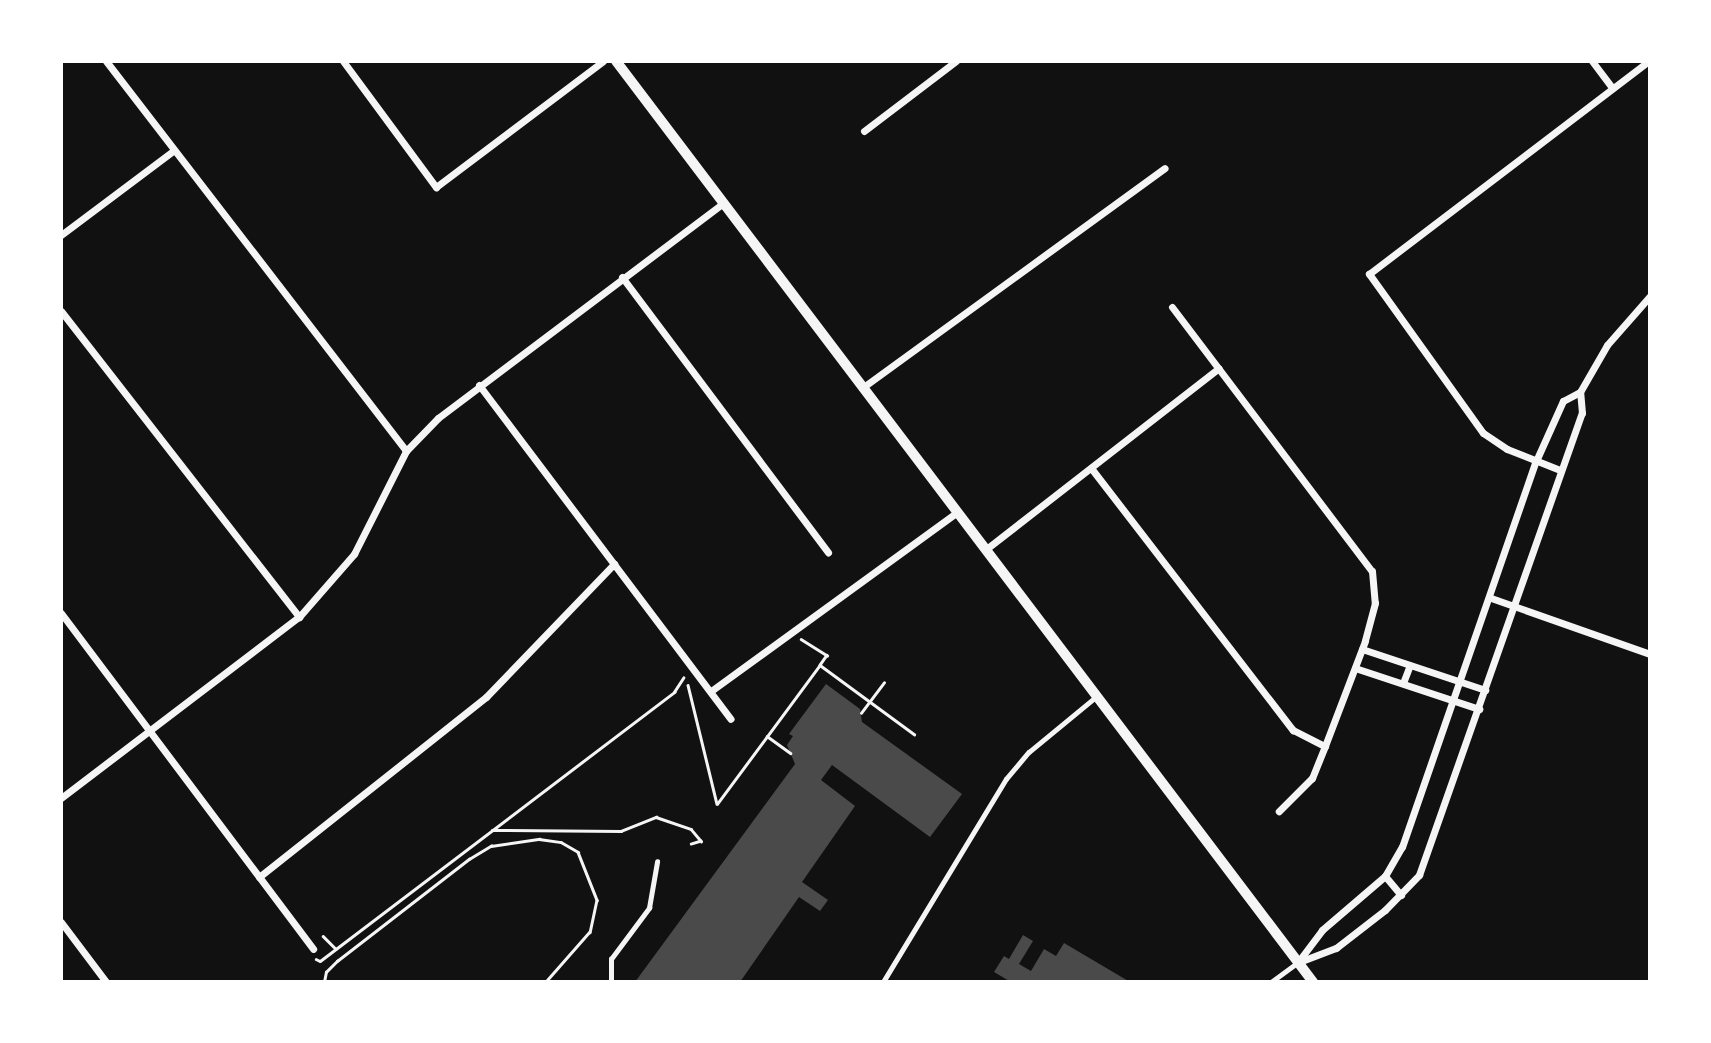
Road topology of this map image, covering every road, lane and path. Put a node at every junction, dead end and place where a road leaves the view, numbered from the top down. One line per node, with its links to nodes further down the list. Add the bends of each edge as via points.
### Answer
1 (106, 61): 10 (street)
2 (343, 61): 3 (street, via 436,187)
3 (603, 61)
4 (956, 61): 9 (street)
5 (1592, 61): 8 (street)
6 (1649, 61): 8 (street)
7 (620, 62): 12 (street)
8 (1612, 88): 23 (street, via 1369,274 1483,433)
9 (864, 131)
10 (173, 150): 13 (street); 22 (street)
11 (1165, 168): 20 (street)
12 (722, 204): 14 (street); 20 (street)
13 (61, 236)
14 (622, 277): 19 (street); 28 (street)
15 (1650, 296): 21 (street, via 1607,345)
16 (1172, 307): 18 (street)
17 (61, 311): 33 (street)
18 (1219, 368): 24 (street); 35 (street, via 1372,571 1375,603)
19 (479, 385): 22 (street); 29 (street)
20 (862, 388): 26 (street)
21 (1580, 392): 23 (street, via 1563,401); 25 (street, via 1582,413)
22 (406, 451): 33 (street, via 354,554)
23 (1536, 461): 25 (street); 30 (street)
24 (1091, 468): 27 (street); 56 (street, via 1255,685 1293,730)
25 (1560, 470): 31 (street)
26 (956, 513): 27 (street); 46 (street)
27 (985, 550): 47 (street)
28 (828, 552)
29 (614, 564): 46 (street); 66 (street, via 486,697)
30 (1491, 598): 31 (street); 41 (street)
31 (1516, 605): 36 (street); 45 (street)
32 (61, 613): 53 (street)
33 (299, 617): 53 (street)
34 (795, 641): 38 (path, via 804,639 827,654)
35 (1362, 649): 37 (street); 39 (street)
36 (1650, 654)
37 (1409, 664): 41 (street); 43 (street)
38 (820, 665): 49 (path); 55 (path)
39 (1355, 668): 43 (street); 56 (street)
40 (683, 678): 60 (path, via 674,692)
41 (1461, 682): 45 (street); 48 (street)
42 (884, 683): 49 (path)
43 (1403, 683): 48 (street)
44 (688, 685): 55 (path, via 717,804)
45 (1485, 690): 50 (street)
46 (711, 691): 52 (street)
47 (1097, 695): 72 (street); 77 (lane, via 1029,752 1006,779)
48 (1454, 700): 50 (street); 65 (street, via 1415,816)
49 (870, 702): 51 (path); 54 (path)
50 (1479, 709): 67 (street, via 1419,875)
51 (861, 713)
52 (731, 719)
53 (150, 730): 58 (street); 66 (street)
54 (914, 734)
55 (767, 736): 57 (path)
56 (1325, 746): 59 (street, via 1312,778)
57 (790, 753)
58 (61, 798)
59 (1279, 811)
60 (492, 830): 61 (path); 70 (path)
61 (538, 830): 62 (path); 63 (path, via 621,831 643,819 663,817 691,829 701,841)
62 (539, 839): 74 (path, via 491,846 469,859 337,961 326,972); 75 (path, via 561,842 578,852 597,900 590,932)
63 (691, 844)
64 (657, 862): 76 (lane, via 649,908 611,959)
65 (1385, 876): 67 (street); 72 (street, via 1322,930)
66 (258, 877): 71 (street)
67 (1401, 895): 72 (street, via 1336,948)
68 (61, 922): 73 (street)
69 (323, 936): 70 (path)
70 (336, 949): 71 (path, via 320,961)
71 (313, 953)
72 (1298, 962): 78 (lane); 79 (street)
73 (106, 982)
74 (324, 982)
75 (546, 982)
76 (611, 982)
77 (883, 982)
78 (1271, 982)
79 (1313, 982)

